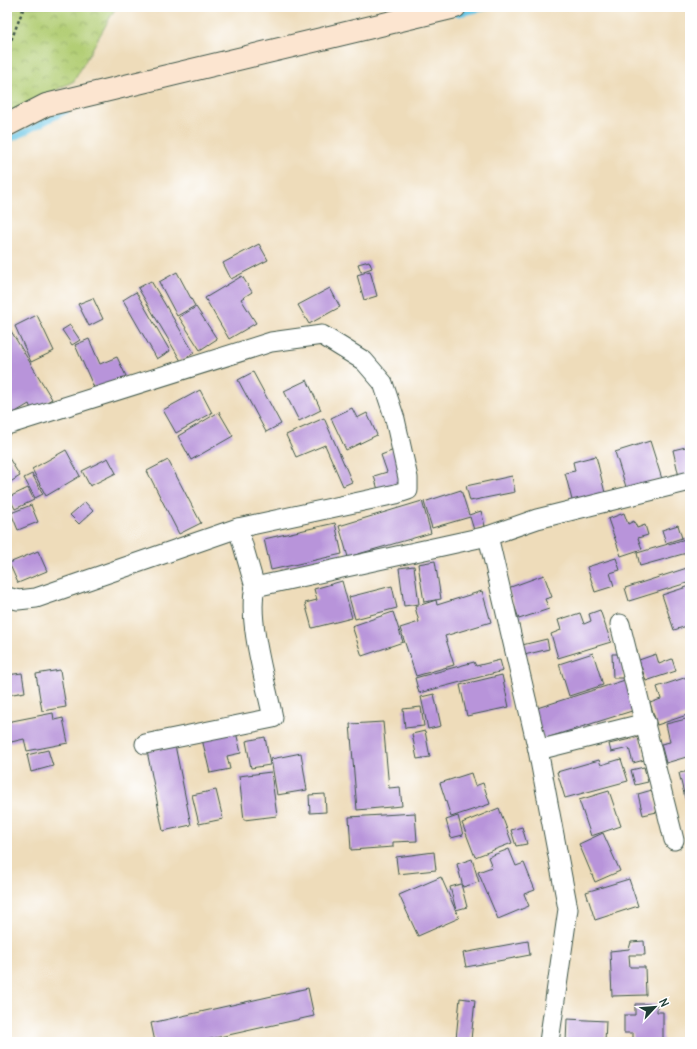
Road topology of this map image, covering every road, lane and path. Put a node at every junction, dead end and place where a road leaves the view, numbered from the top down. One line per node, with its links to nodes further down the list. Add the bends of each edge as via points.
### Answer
1 (24, 7): 3 (path)
2 (455, 7): 4 (street, via 46,105)
3 (7, 51)
4 (7, 125)
5 (7, 425): 7 (street, via 271,342 322,335 364,361 383,383 395,419 408,478 408,490)
6 (690, 481): 8 (street, via 537,519)
7 (238, 528): 9 (street); 10 (street, via 36,598 18,600)
8 (488, 536): 9 (street); 14 (street)
9 (255, 587): 13 (street, via 252,609 254,625 273,718)
10 (7, 597)
11 (620, 624): 12 (street)
12 (646, 723): 14 (street); 15 (street)
13 (145, 744)
14 (538, 750): 16 (street, via 568,909)
15 (674, 840)
16 (549, 1042)

